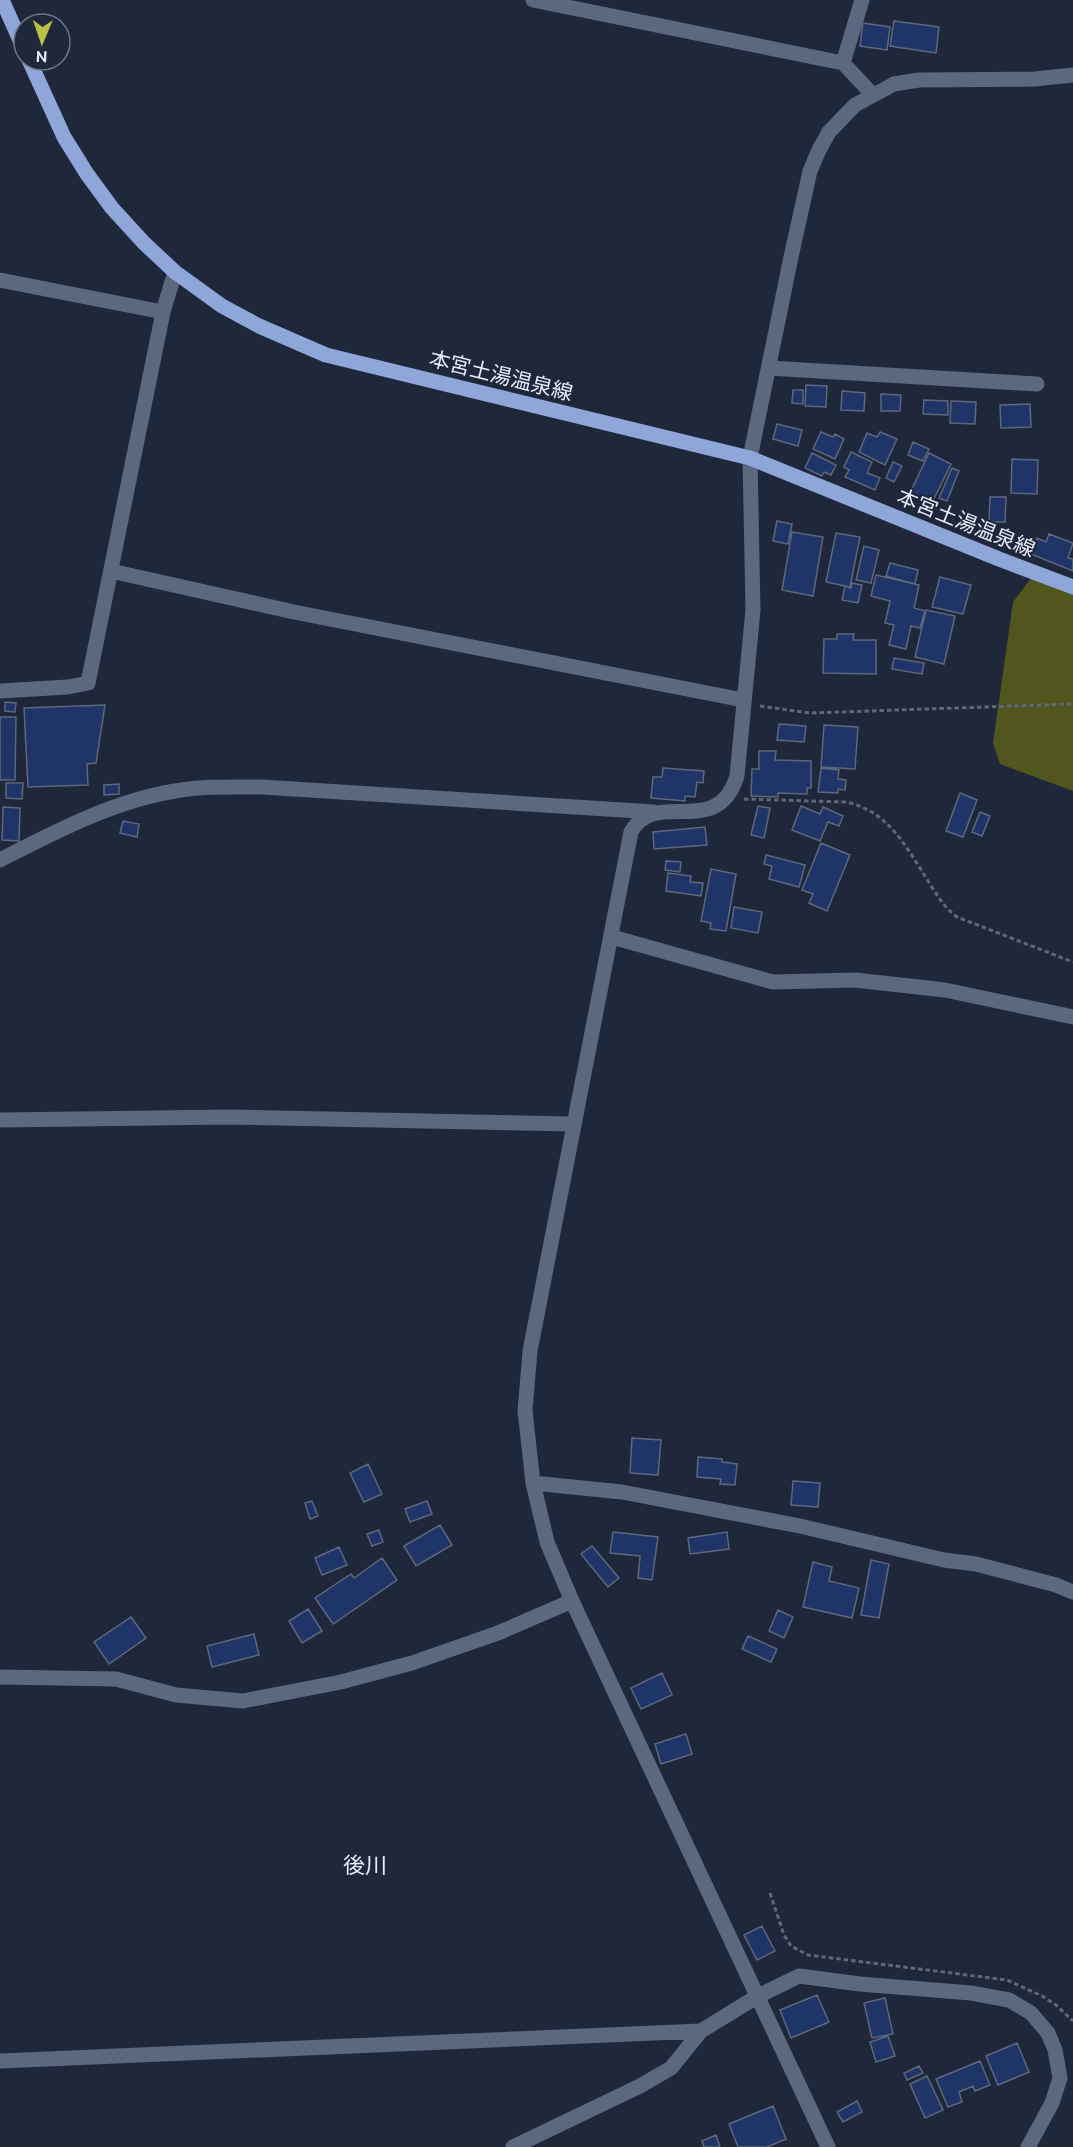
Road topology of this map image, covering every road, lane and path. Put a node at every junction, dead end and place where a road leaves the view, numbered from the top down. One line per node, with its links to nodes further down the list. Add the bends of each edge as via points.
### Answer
1 (2, 0): 4 (main road)
2 (533, 0): 5 (street)
3 (862, 0): 5 (street)
4 (12, 22)
5 (843, 63): 8 (street)
6 (34, 72): 9 (main road, 本宮土湯温泉線, via 64,137 87,174 112,208)
7 (1073, 75): 8 (street, via 919,80 894,84)
8 (872, 94): 12 (street, via 842,117 810,171)
9 (176, 272): 11 (street); 14 (main road, 本宮土湯温泉線, via 222,306 326,355)
10 (0, 279): 11 (street)
11 (163, 312): 15 (street)
12 (769, 368): 13 (street); 14 (street)
13 (1037, 384)
14 (750, 458): 16 (main road, 本宮土湯温泉線); 18 (street, via 753,610)
15 (111, 571): 17 (street, via 88,683); 18 (street, via 294,612)
16 (1073, 587)
17 (0, 691)
18 (748, 702): 19 (path, via 810,713); 20 (street, via 737,776)
19 (1073, 704)
20 (727, 798): 21 (street, via 711,809); 24 (path, via 857,804 880,816 895,831 942,903 957,917)
21 (658, 813): 22 (street, via 212,787 174,791 115,807); 23 (street, via 641,819 631,832)
22 (0, 860)
23 (612, 937): 25 (street, via 772,982 855,980 945,990); 27 (street)
24 (1073, 962)
25 (1073, 1017)
26 (0, 1120): 27 (street, via 230,1117)
27 (573, 1124): 28 (street, via 530,1351 525,1411)
28 (532, 1483): 29 (street, via 622,1492 800,1526 976,1564); 30 (street, via 547,1542)
29 (1073, 1592)
30 (572, 1601): 31 (street, via 498,1633 412,1663 243,1701 176,1695 116,1679); 33 (street)
31 (0, 1677)
32 (770, 1893): 34 (path, via 784,1935 791,1946 808,1955 1007,1980 1042,1996)
33 (758, 1996): 35 (street); 38 (street); 39 (street, via 799,1976 1009,2000 1031,2013 1048,2033 1060,2078 1052,2103)
34 (1073, 2021)
35 (701, 2031): 36 (street); 37 (street, via 671,2068)
36 (0, 2061)
37 (513, 2147)
38 (828, 2147)
39 (1028, 2147)

